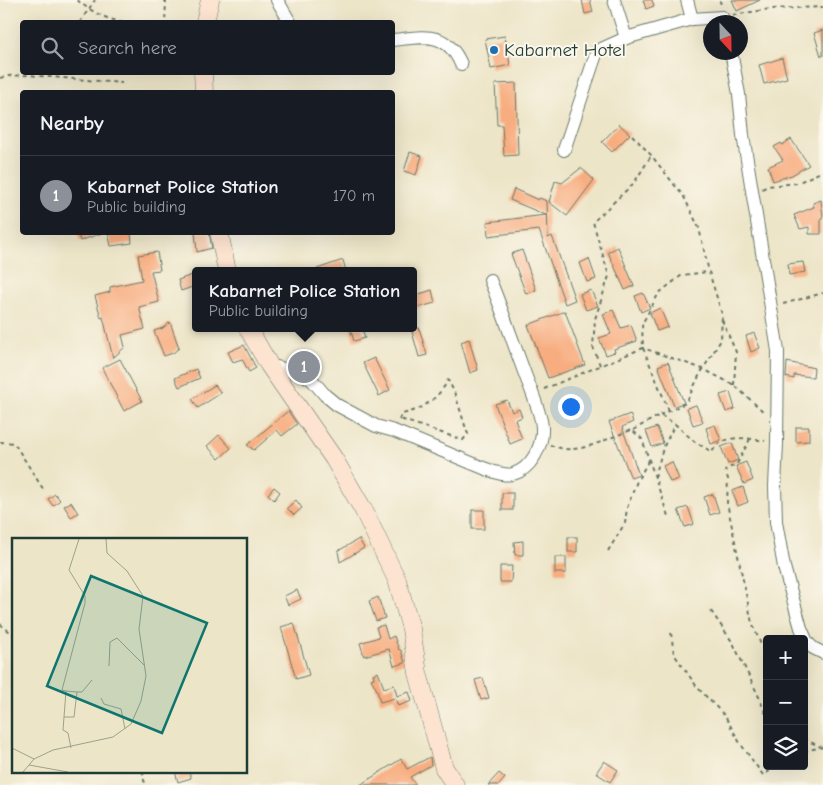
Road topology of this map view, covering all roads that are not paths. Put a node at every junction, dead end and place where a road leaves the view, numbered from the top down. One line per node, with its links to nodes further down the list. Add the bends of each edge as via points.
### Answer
1 (210, 0): 7 (main road)
2 (277, 0): 8 (street)
3 (614, 0): 9 (street)
4 (687, 0): 5 (street)
5 (692, 19): 6 (street); 9 (street)
6 (703, 19)
7 (205, 20)
8 (289, 20)
9 (626, 38): 15 (street, via 597,51)
10 (395, 40): 12 (street, via 427,36 443,40 456,53)
11 (733, 60): 21 (street, via 778,351 776,522 793,605 807,642)
12 (461, 64)
13 (203, 75): 14 (main road)
14 (204, 90)
15 (564, 150)
16 (220, 235): 17 (main road)
17 (226, 267)
18 (490, 280): 20 (street, via 543,427 541,443 534,456 512,474 500,473 376,426 337,405 304,374)
19 (250, 332): 20 (main road)
20 (269, 366): 22 (main road, via 334,460 397,580 444,768)
21 (823, 653)
22 (455, 785)

